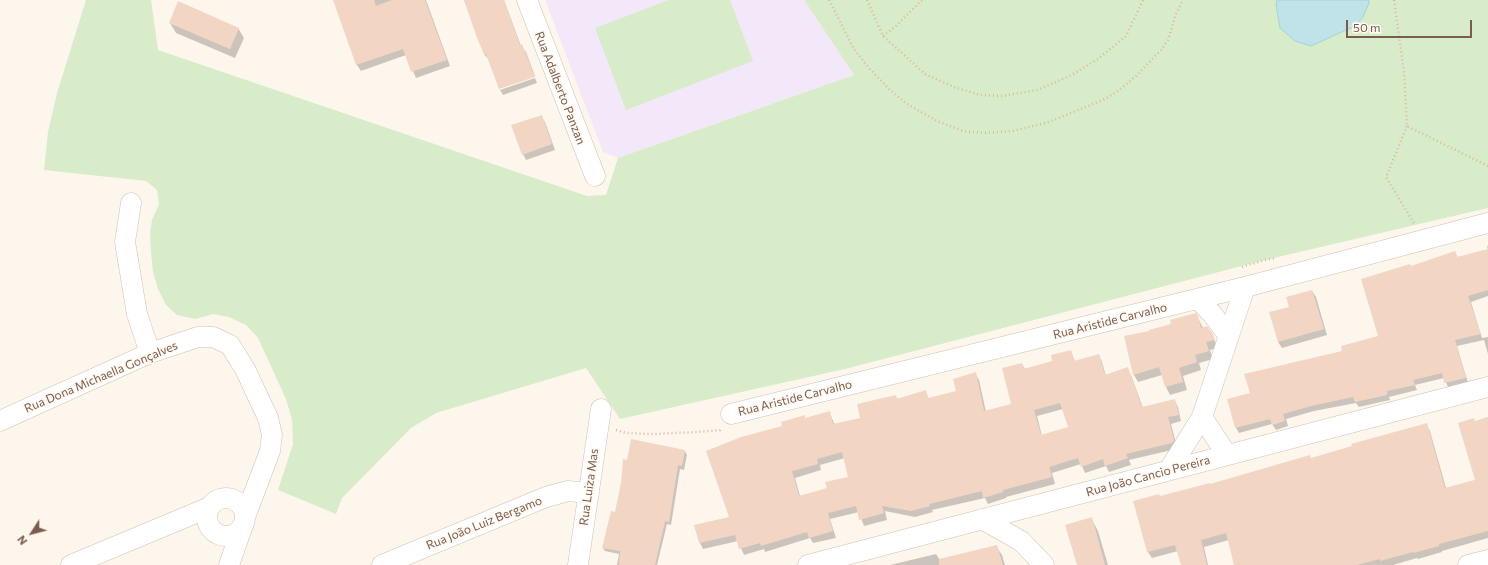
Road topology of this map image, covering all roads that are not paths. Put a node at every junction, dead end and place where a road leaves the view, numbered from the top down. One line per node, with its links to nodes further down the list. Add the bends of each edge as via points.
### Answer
1 (527, 0): 2 (street, Rua Adalberto Panzan)
2 (595, 176)
3 (131, 203): 8 (street, via 125,242 137,314)
4 (1488, 223): 5 (street, Rua Aristide Carvalho)
5 (1245, 287): 6 (street, Rua Aristide Carvalho); 7 (street)
6 (1198, 299): 7 (street); 10 (street, Rua Aristide Carvalho)
7 (1229, 336): 12 (street)
8 (150, 353): 13 (street, Rua Dona Michaella Gonçalves); 16 (street, Rua Dona Michaella Gonçalves, via 198,337 213,337 230,345 245,369 268,418 272,435 270,451)
9 (1488, 387): 14 (street, Rua João Cancio Pereira)
10 (731, 414)
11 (600, 416): 17 (street, Rua Luiza Mas)
12 (1202, 417): 14 (street); 15 (street)
13 (0, 421)
14 (1227, 455): 15 (street, Rua João Cancio Pereira)
15 (1169, 470): 18 (street, Rua João Cancio Pereira)
16 (260, 479): 19 (street); 21 (street, Rua Dona Michaella Gonçalves)
17 (589, 492): 26 (street, Rua João Luiz Bergamo, via 568,491 546,497); 27 (street, Rua Luiza Mas)
18 (1023, 508): 20 (street, Rua João Cancio Pereira); 22 (street)
19 (214, 515): 21 (street, via 237,501 244,511); 21 (street, via 219,535 236,534); 24 (street); 25 (street, via 192,521 176,520)
20 (982, 519): 22 (street); 28 (street, Rua João Cancio Pereira)
21 (244, 521): 24 (street, Rua Dona Michaella Gonçalves)
22 (1021, 541): 29 (street)
23 (1488, 560): 30 (street)
24 (230, 563)
25 (71, 565)
26 (382, 565)
27 (578, 565)
28 (808, 565)
29 (1044, 565)
30 (1468, 565)

